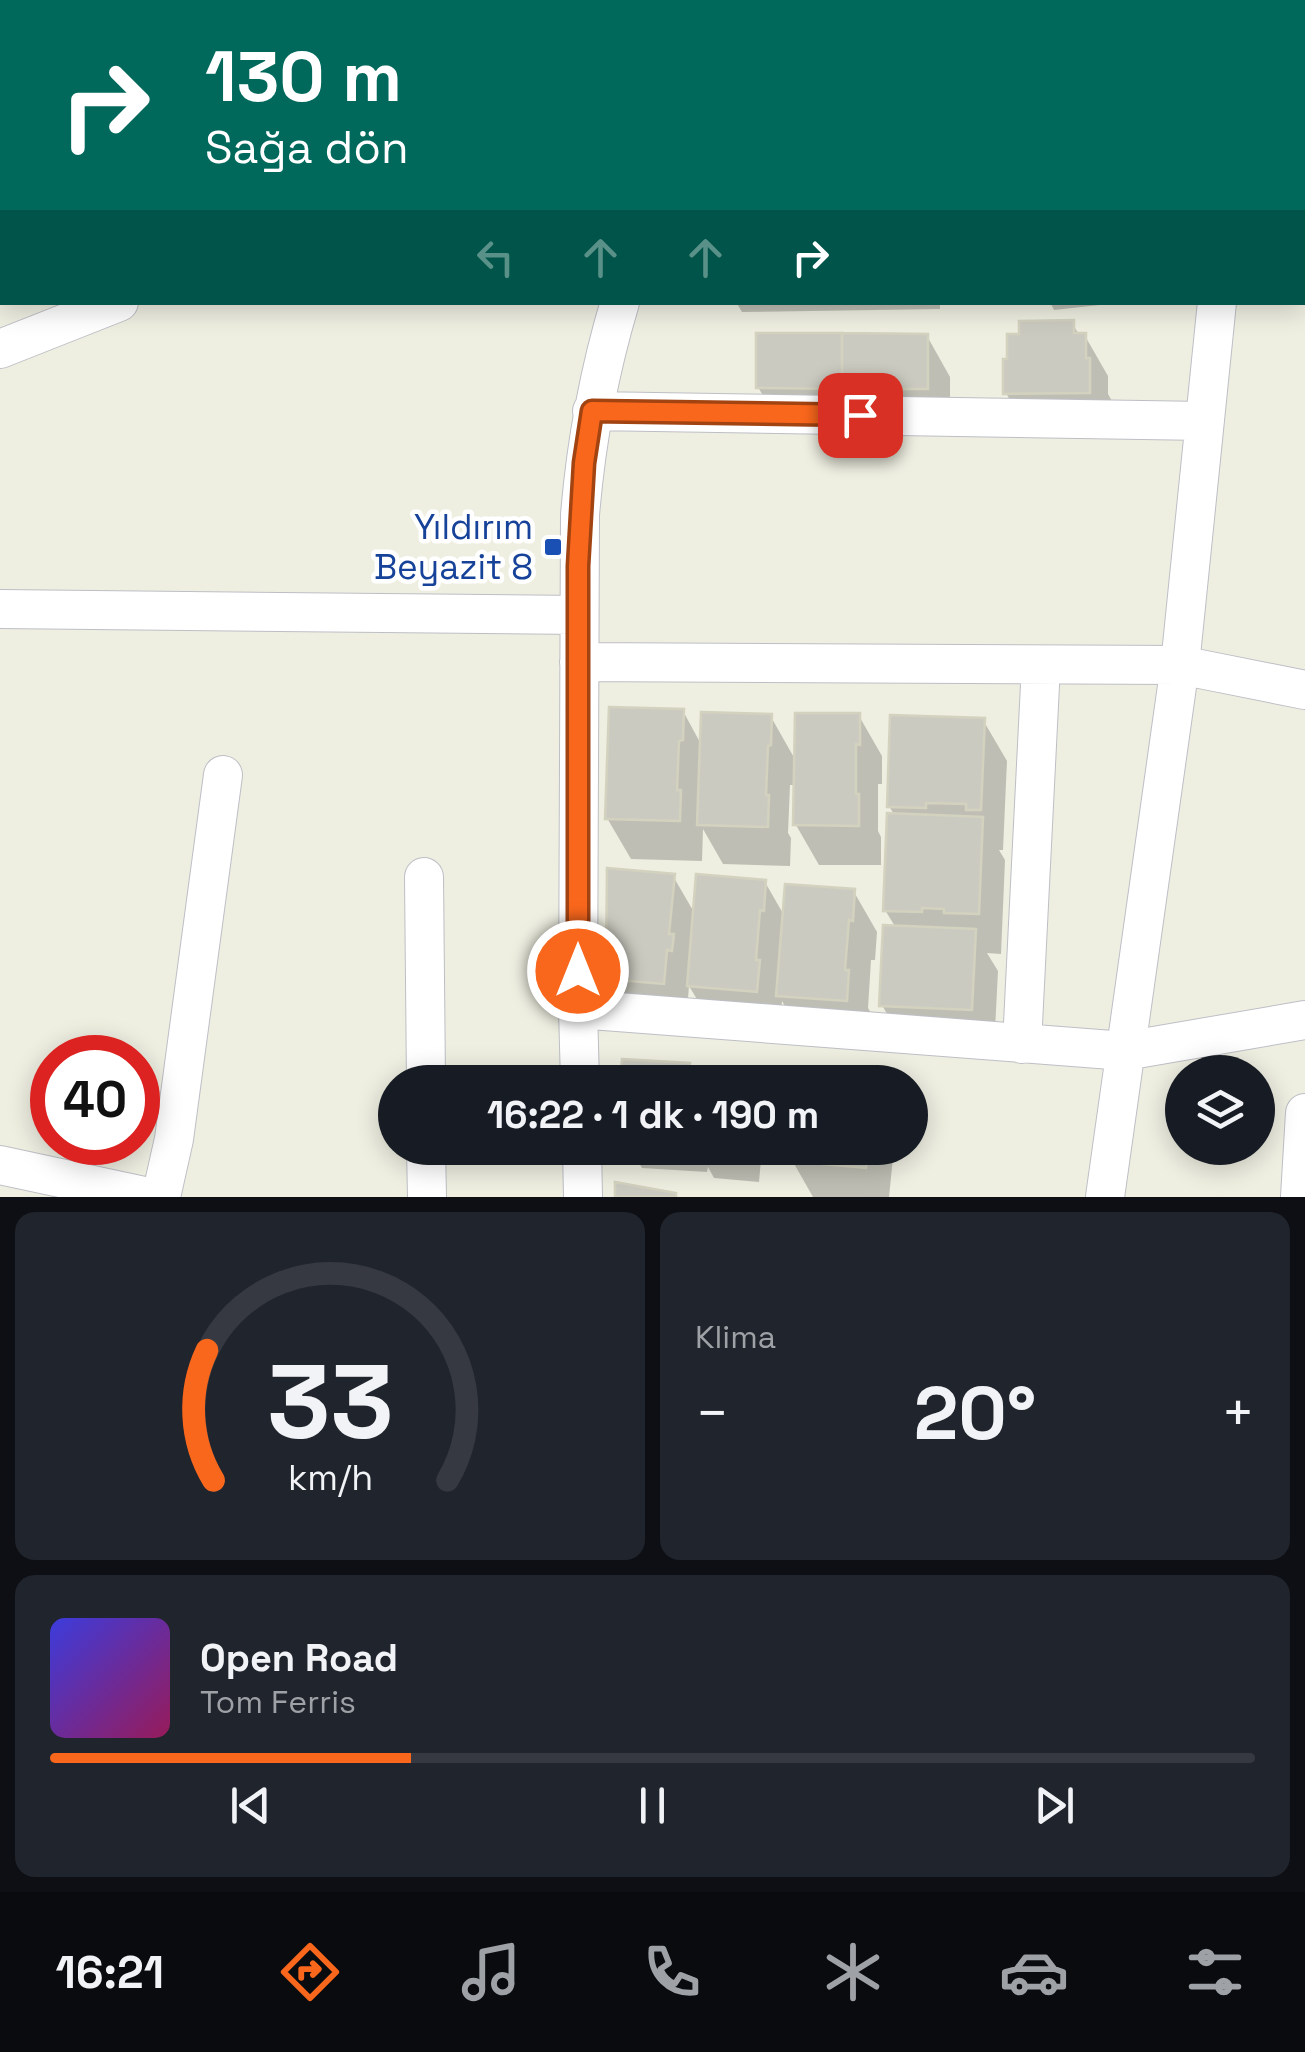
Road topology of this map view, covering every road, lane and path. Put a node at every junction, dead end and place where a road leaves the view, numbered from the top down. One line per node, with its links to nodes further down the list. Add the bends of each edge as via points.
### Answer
1 (112, 305): 4 (street)
2 (619, 305): 5 (street)
3 (1217, 305): 6 (street)
4 (0, 350)
5 (592, 411): 6 (street); 8 (street, via 580,514)
6 (1205, 421): 11 (street)
7 (0, 609): 8 (street)
8 (579, 614): 9 (street)
9 (579, 662): 10 (street); 15 (street)
10 (1040, 664): 11 (street); 17 (street)
11 (1180, 665): 12 (street); 18 (street)
12 (1305, 690)
13 (222, 775): 27 (street)
14 (424, 877): 19 (street)
15 (578, 1009): 17 (street); 20 (street)
16 (1305, 1020): 18 (street)
17 (1022, 1044): 18 (street)
18 (1125, 1051): 30 (street)
19 (426, 1065)
20 (580, 1065)
21 (1305, 1113): 31 (street)
22 (0, 1164): 25 (street)
23 (426, 1165): 28 (street)
24 (582, 1165): 29 (street)
25 (76, 1189): 26 (street)
26 (149, 1197)
27 (161, 1197)
28 (427, 1197)
29 (583, 1197)
30 (1105, 1197)
31 (1300, 1197)

